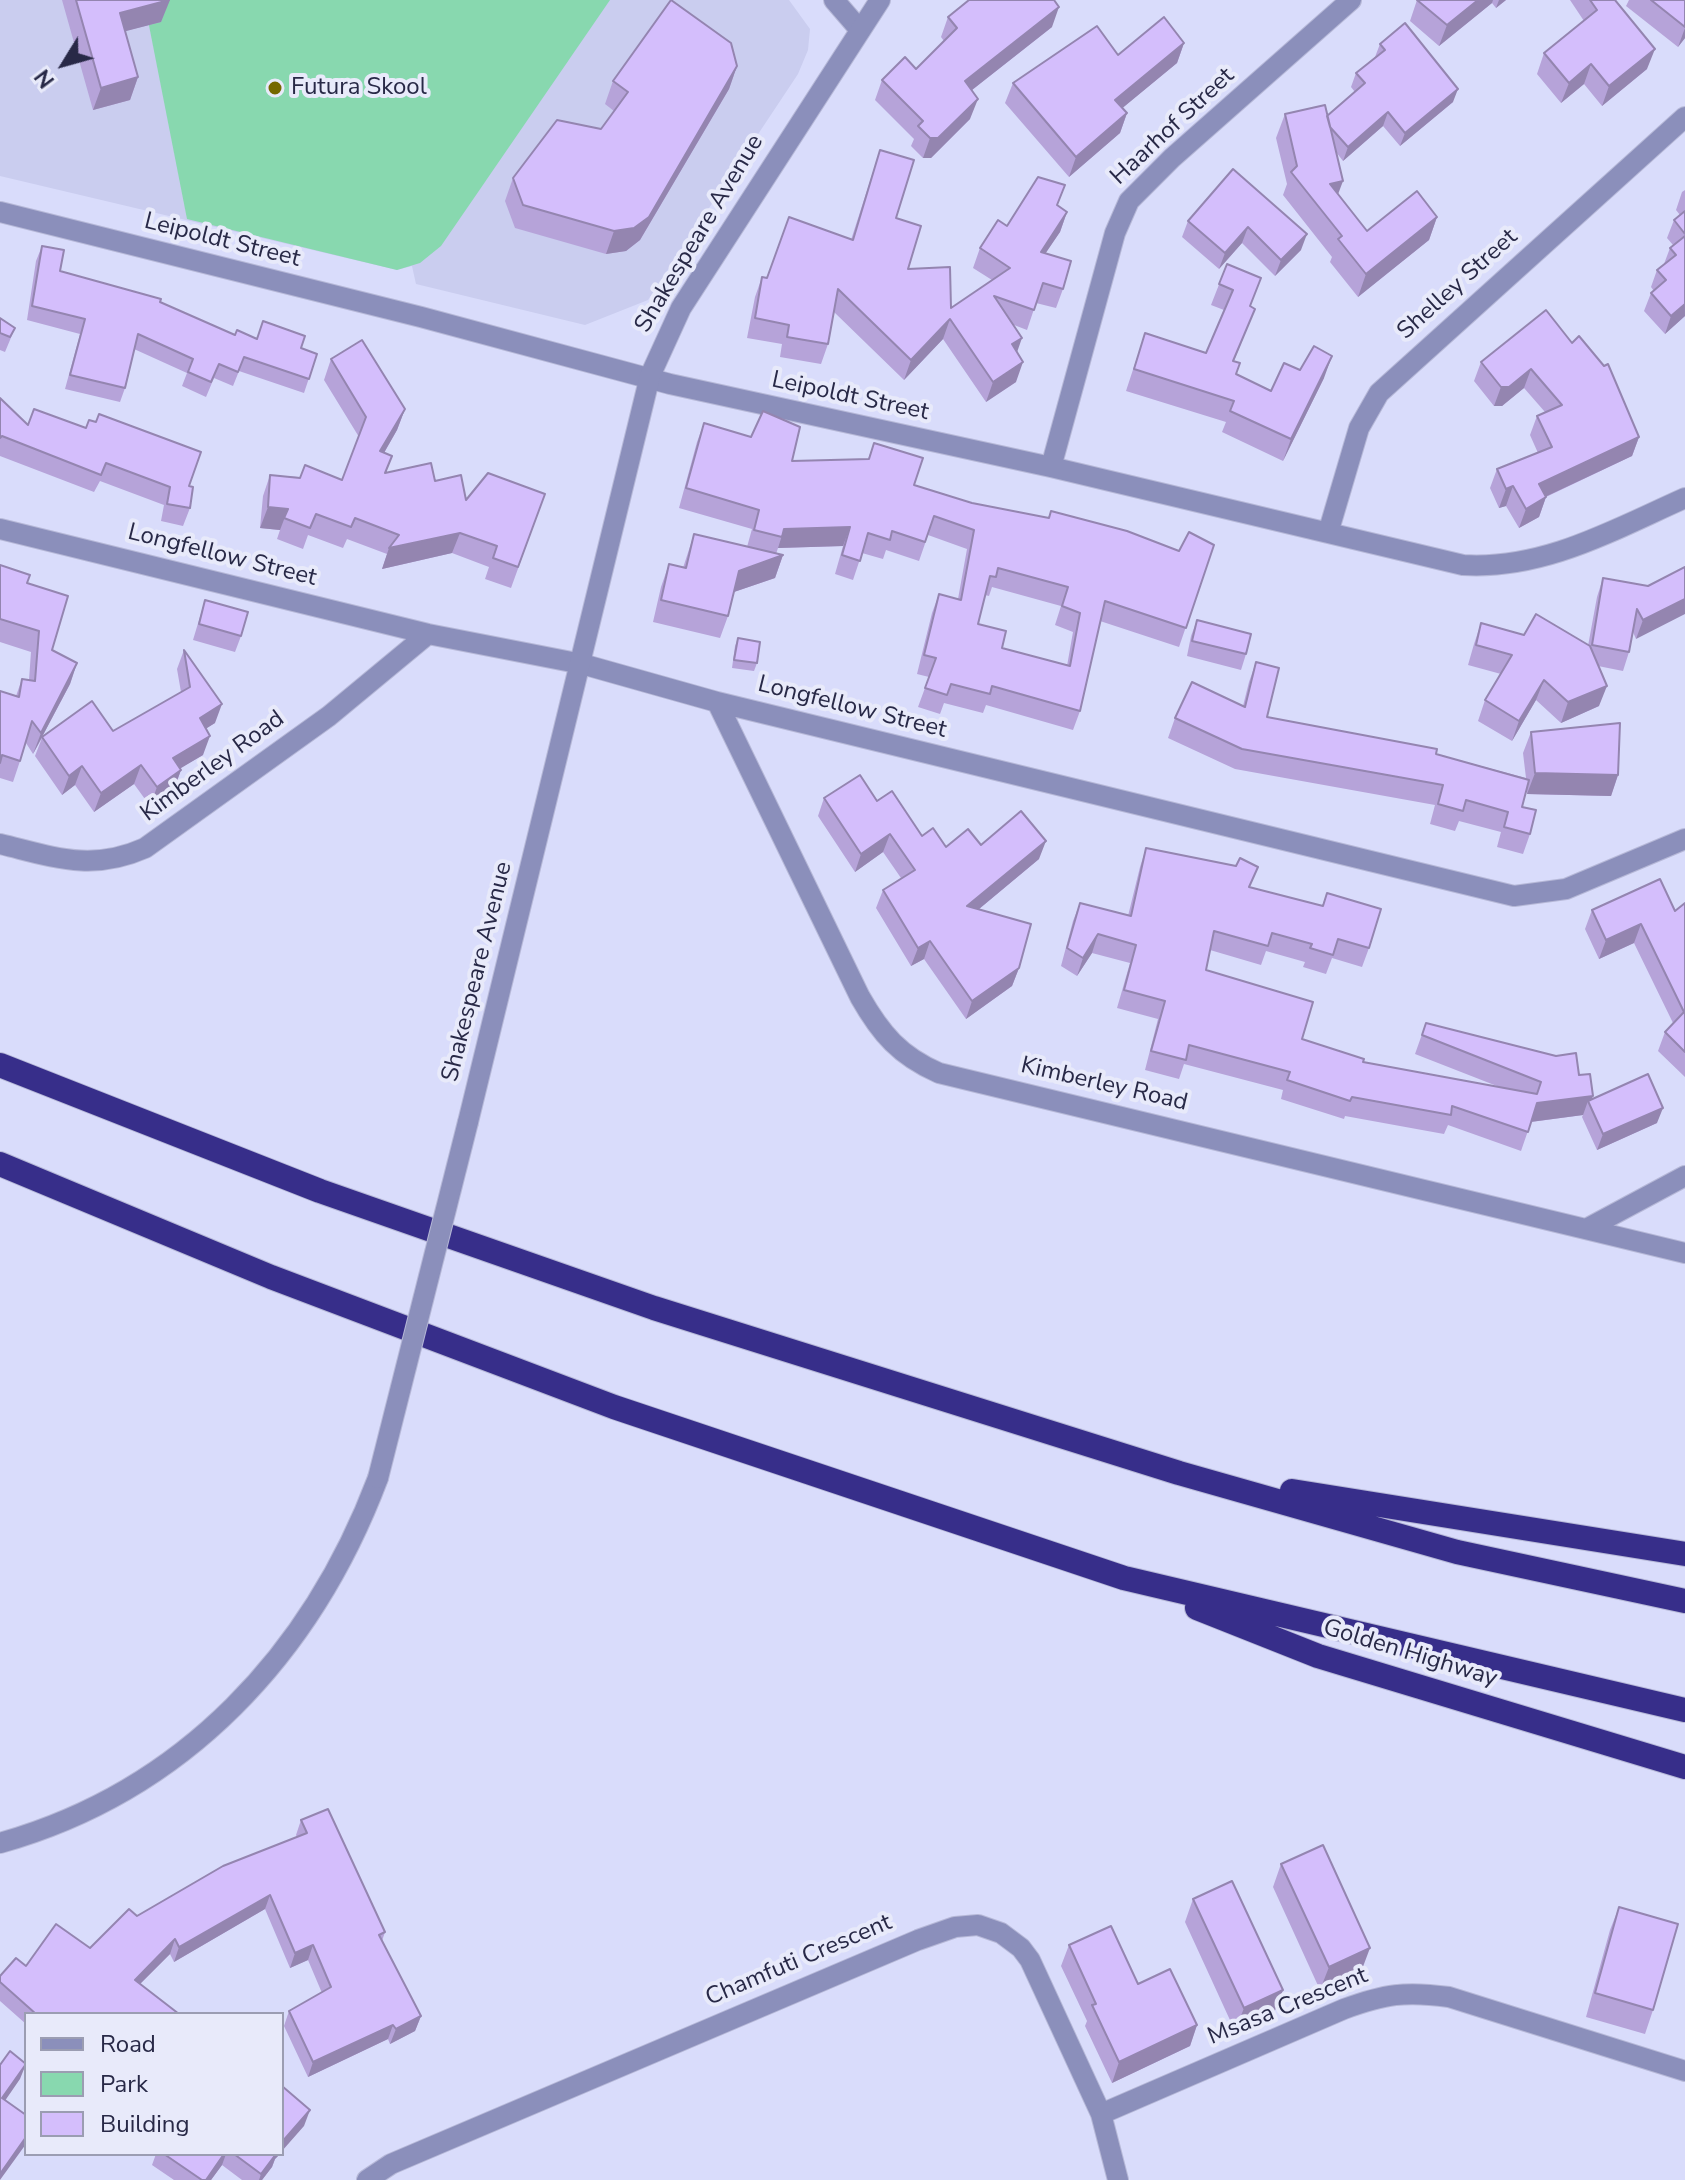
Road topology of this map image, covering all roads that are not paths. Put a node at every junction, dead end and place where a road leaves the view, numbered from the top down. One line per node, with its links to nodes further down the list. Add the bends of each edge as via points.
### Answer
1 (834, 0): 4 (street)
2 (880, 0): 4 (street, Shakespeare Avenue)
3 (1351, 0): 8 (street, Haarhof Street, via 1129,201 1115,233)
4 (860, 30): 7 (street, Shakespeare Avenue, via 681,308)
5 (1685, 117): 11 (street, Shelley Street, via 1379,393 1359,428)
6 (0, 212): 7 (street, Leipoldt Street)
7 (650, 376): 8 (street, Leipoldt Street); 13 (street, Shakespeare Avenue)
8 (1051, 467): 11 (street, Leipoldt Street)
9 (1685, 498): 11 (street, Leipoldt Street, via 1550,556 1488,567)
10 (0, 529): 12 (street, Longfellow Street)
11 (1328, 533)
12 (428, 634): 13 (street, Longfellow Street); 16 (street, Kimberley Road, via 329,716 145,848 81,863)
13 (582, 664): 14 (street, Longfellow Street); 28 (street, Shakespeare Avenue, bridge, via 378,1478 351,1545 317,1604 264,1677 183,1751 132,1786)
14 (717, 702): 15 (street, Longfellow Street, via 1514,896 1566,889); 20 (street, Kimberley Road, via 860,997 876,1025 911,1061 954,1076)
15 (1685, 839)
16 (0, 844)
17 (0, 1065): 22 (highway, via 320,1191 654,1308)
18 (0, 1164): 24 (highway, via 271,1277 614,1407)
19 (1685, 1176): 20 (street)
20 (1588, 1228): 21 (street, Kimberley Road)
21 (1685, 1253)
22 (1179, 1473): 23 (highway); 25 (highway, via 1457,1552)
23 (1685, 1554)
24 (1124, 1578): 26 (highway); 27 (highway, Golden Highway, via 1318,1656)
25 (1685, 1601)
26 (1685, 1710)
27 (1685, 1767)
28 (0, 1843)
29 (1685, 2071): 30 (street, Msasa Crescent, via 1449,1997 1410,1992 1344,2009)
30 (1101, 2114): 31 (street, Chamfuti Crescent, via 1030,1960 1001,1933 969,1925 918,1940 612,2067 391,2164); 32 (street, Chamfuti Crescent)
31 (367, 2180)
32 (1118, 2180)

